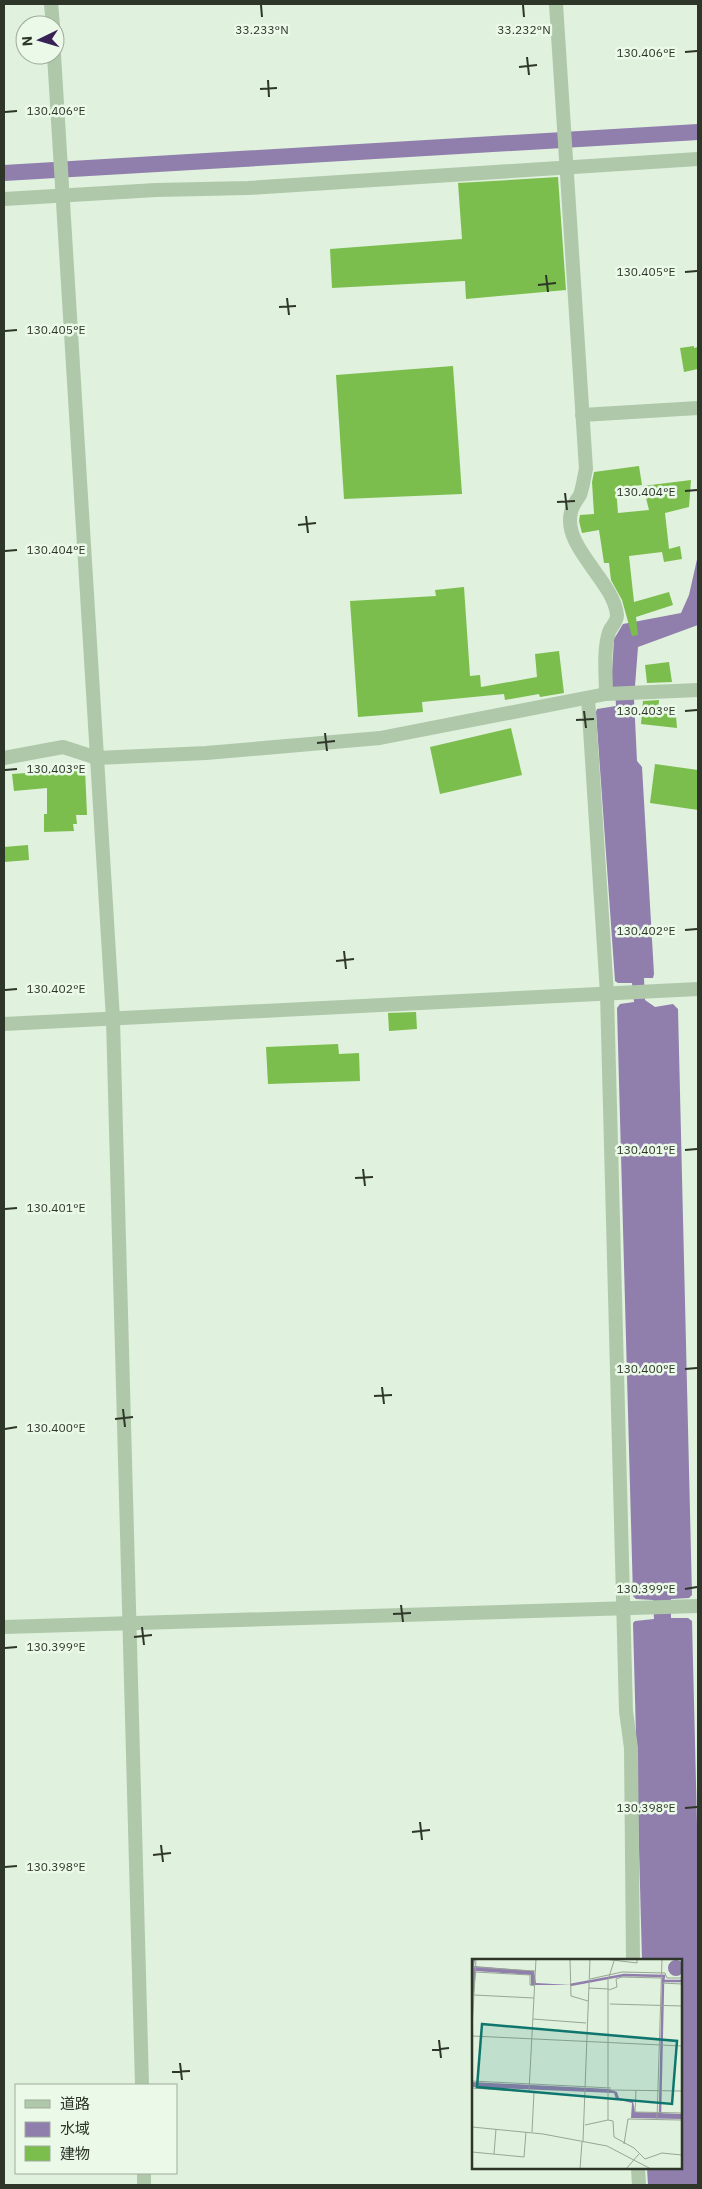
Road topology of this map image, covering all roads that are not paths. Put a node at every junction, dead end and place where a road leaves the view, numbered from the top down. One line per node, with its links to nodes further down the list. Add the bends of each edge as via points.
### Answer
1 (556, 4): 4 (street)
2 (55, 65): 5 (street)
3 (698, 159): 4 (street)
4 (566, 168): 5 (street, via 248,188); 8 (street)
5 (62, 195): 6 (street); 13 (street)
6 (4, 199)
7 (698, 408): 8 (street)
8 (582, 415): 10 (street, via 586,469 580,494 571,512 571,528 617,614 609,631)
9 (698, 690): 10 (street)
10 (606, 694): 11 (street)
11 (588, 698): 13 (street, via 380,738 206,753); 15 (street)
12 (4, 758): 13 (street, via 63,747)
13 (97, 758): 16 (street)
14 (698, 988): 15 (street)
15 (612, 994): 16 (street); 19 (street)
16 (113, 1019): 17 (street); 20 (street)
17 (4, 1024)
18 (698, 1606): 19 (street)
19 (628, 1609): 20 (street); 22 (street, via 626,1711 631,1748)
20 (130, 1622): 21 (street); 23 (street)
21 (4, 1627)
22 (633, 1959)
23 (142, 2084)
24 (638, 2169): 25 (street)
25 (639, 2185)

